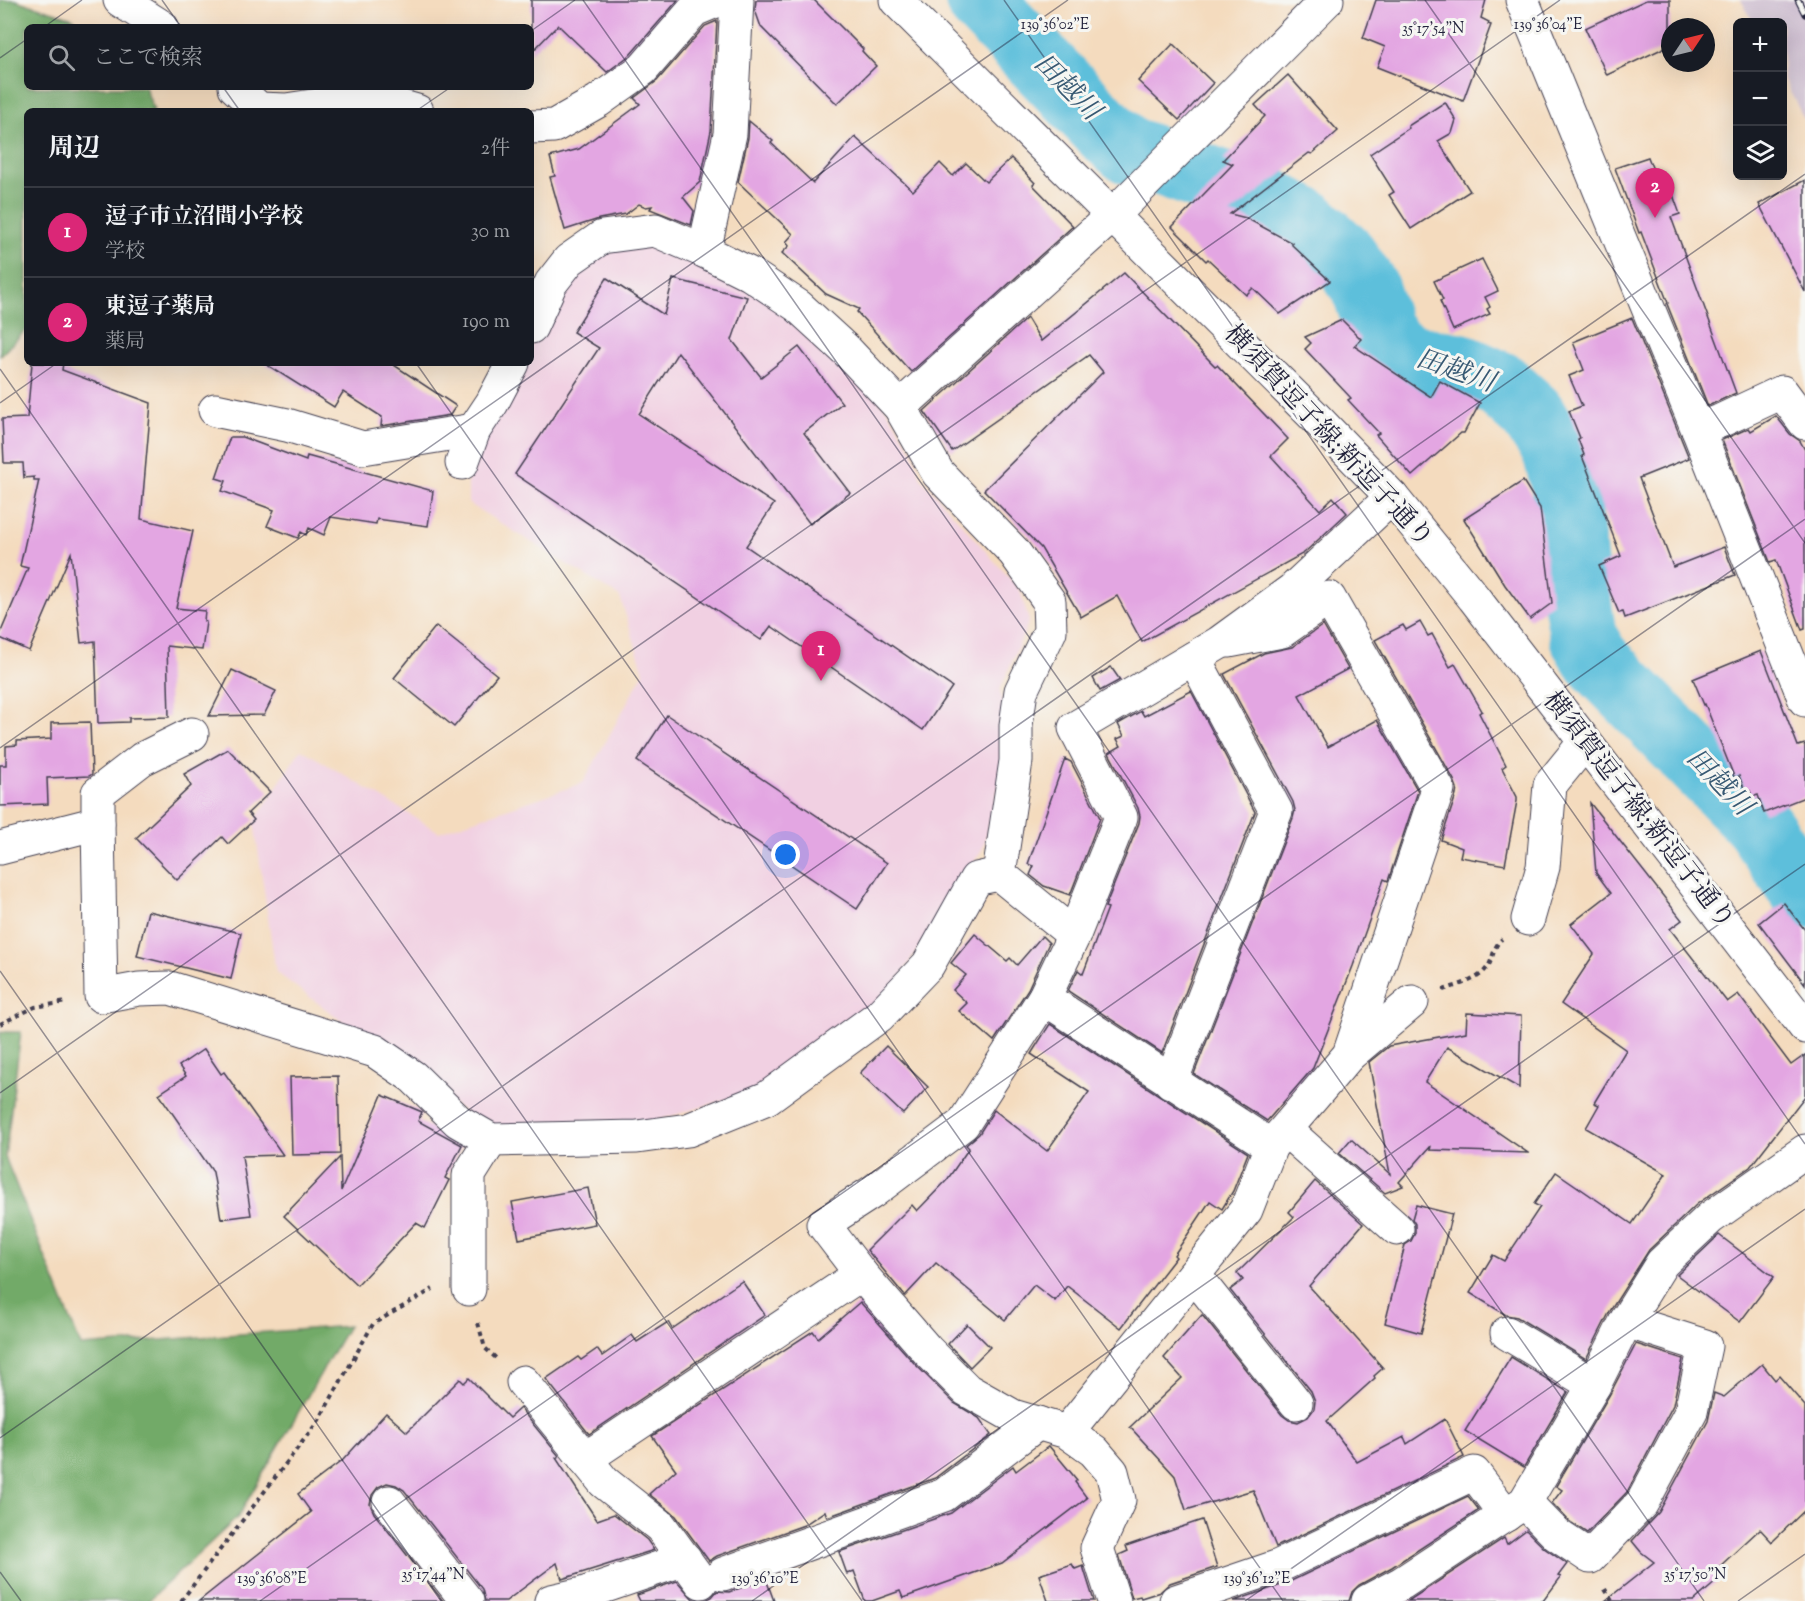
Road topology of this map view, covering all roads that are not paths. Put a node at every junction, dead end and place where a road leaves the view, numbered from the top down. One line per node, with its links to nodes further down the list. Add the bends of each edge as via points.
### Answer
1 (120, 0): 7 (street)
2 (718, 0): 12 (street, via 694,10 643,69 598,101 554,126)
3 (737, 0): 14 (street, via 730,134)
4 (896, 0): 13 (street, 横須賀逗子線;新逗子通り)
5 (1327, 0): 13 (street)
6 (1522, 0): 22 (street)
7 (157, 24)
8 (238, 90): 9 (street)
9 (258, 108)
10 (299, 108): 11 (street, via 375,99)
11 (406, 108)
12 (534, 127)
13 (1113, 215): 18 (street); 24 (street, 横須賀逗子線;新逗子通り)
14 (704, 251): 15 (street, via 654,230 602,237); 18 (street, via 750,274 798,306)
15 (541, 279): 16 (street)
16 (534, 313)
17 (511, 366): 21 (street)
18 (900, 407): 31 (street, via 938,473 1014,552 1049,601 1050,631 1021,691 1016,761)
19 (215, 410): 21 (street, via 287,425 363,448)
20 (1805, 423): 22 (street, via 1782,392)
21 (474, 430): 23 (street)
22 (1698, 430): 26 (street)
23 (462, 463)
24 (1392, 498): 25 (street, via 1292,590); 28 (street, 横須賀逗子線;新逗子通り)
25 (1206, 651): 33 (street, via 1075,728 1121,818); 37 (street, via 1282,631 1329,598 1438,789); 38 (street, via 1276,811)
26 (1805, 700)
27 (192, 734): 29 (street, via 142,759 99,793)
28 (1585, 742): 32 (street, via 1550,785 1543,867); 36 (street, 横須賀逗子線;新逗子通り)
29 (98, 823): 30 (street); 40 (street, via 101,996 170,988 375,1051 413,1077 458,1121)
30 (0, 848)
31 (999, 874): 33 (street); 40 (street, via 976,879 928,964 879,1017 767,1098 688,1130 637,1137)
32 (1528, 919)
33 (1074, 935): 34 (street)
34 (1044, 998): 38 (street); 43 (street, via 963,1124 823,1224)
35 (1412, 1002): 37 (street)
36 (1805, 1027)
37 (1349, 1055): 39 (street)
38 (1171, 1082): 39 (street)
39 (1279, 1138): 42 (street); 44 (street, via 1246,1210)
40 (491, 1140): 45 (street, via 469,1175)
41 (1805, 1150): 46 (street, via 1710,1218 1662,1263)
42 (1397, 1229)
43 (861, 1274): 51 (street, via 967,1390 1013,1416); 52 (street)
44 (1194, 1275): 50 (street); 51 (street)
45 (469, 1289)
46 (1626, 1321): 49 (street); 54 (street, via 1705,1346 1691,1412 1642,1503 1590,1557)
47 (1507, 1333): 49 (street)
48 (523, 1382): 52 (street)
49 (1594, 1385): 54 (street)
50 (1296, 1403)
51 (1052, 1428): 55 (street, via 944,1495); 58 (street, via 1094,1451 1112,1472 1119,1500 1097,1548)
52 (585, 1459): 55 (street, via 604,1482 661,1527)
53 (389, 1502): 56 (street)
54 (1515, 1508): 59 (street, via 1473,1473 1279,1566); 60 (street)
55 (703, 1572): 57 (street)
56 (467, 1601)
57 (551, 1601)
58 (1114, 1601)
59 (1176, 1601)
60 (1368, 1601)

